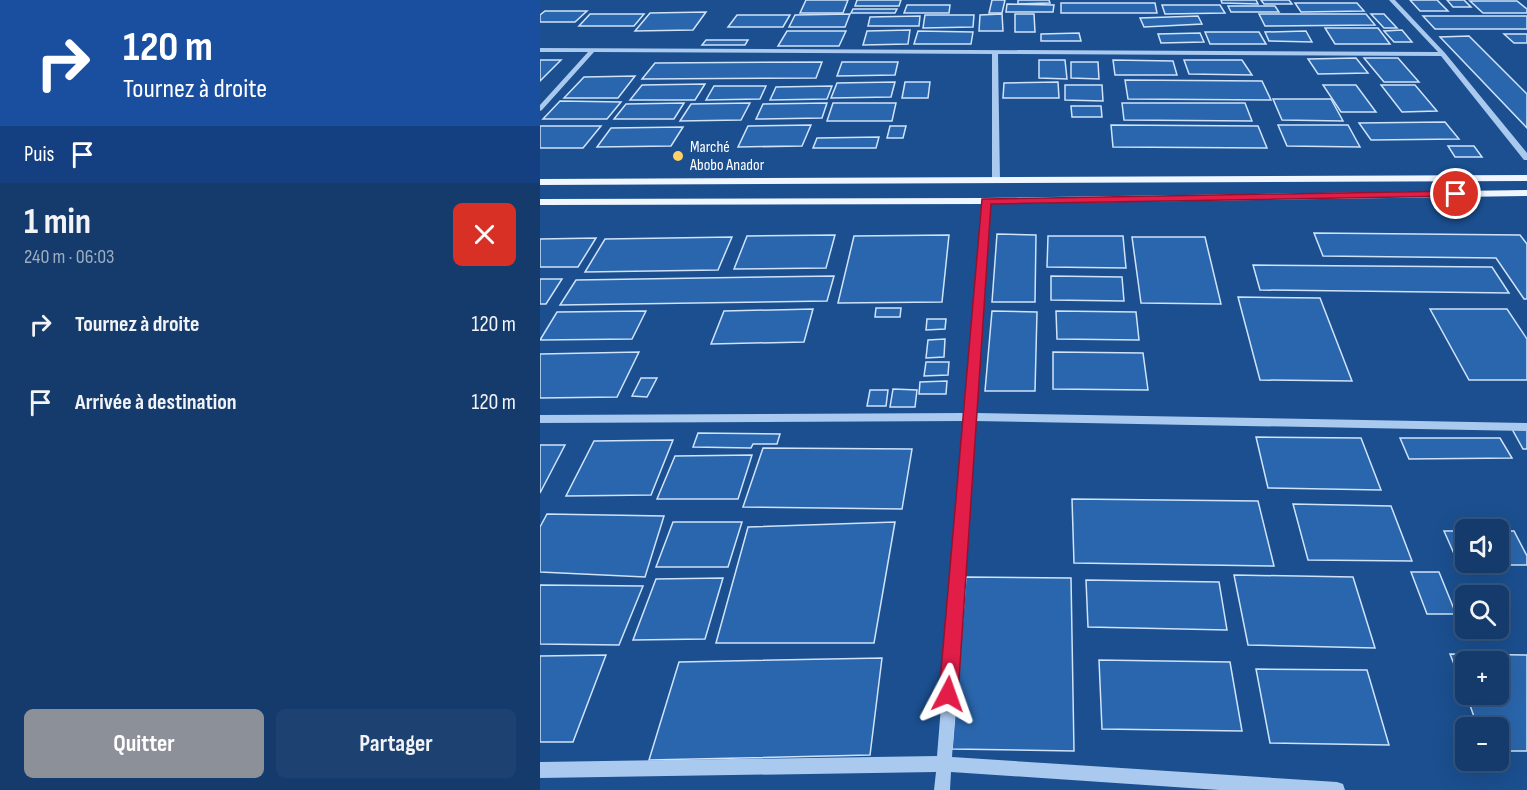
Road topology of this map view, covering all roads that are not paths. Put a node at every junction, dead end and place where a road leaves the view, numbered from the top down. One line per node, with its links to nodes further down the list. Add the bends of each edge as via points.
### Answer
1 (1392, 0): 5 (street)
2 (540, 50): 3 (street)
3 (593, 50): 4 (street); 6 (street)
4 (995, 51): 5 (street); 9 (street)
5 (1443, 54): 7 (street)
6 (540, 109)
7 (1527, 158)
8 (1527, 178): 9 (main road)
9 (996, 181): 10 (main road)
10 (540, 182)
11 (1527, 193): 12 (main road)
12 (986, 201): 13 (main road); 14 (street)
13 (540, 202)
14 (970, 417): 15 (street); 16 (street); 17 (street)
15 (540, 419)
16 (1527, 427)
17 (943, 764): 18 (street); 19 (street); 20 (street)
18 (540, 770)
19 (942, 790)
20 (1337, 790)

